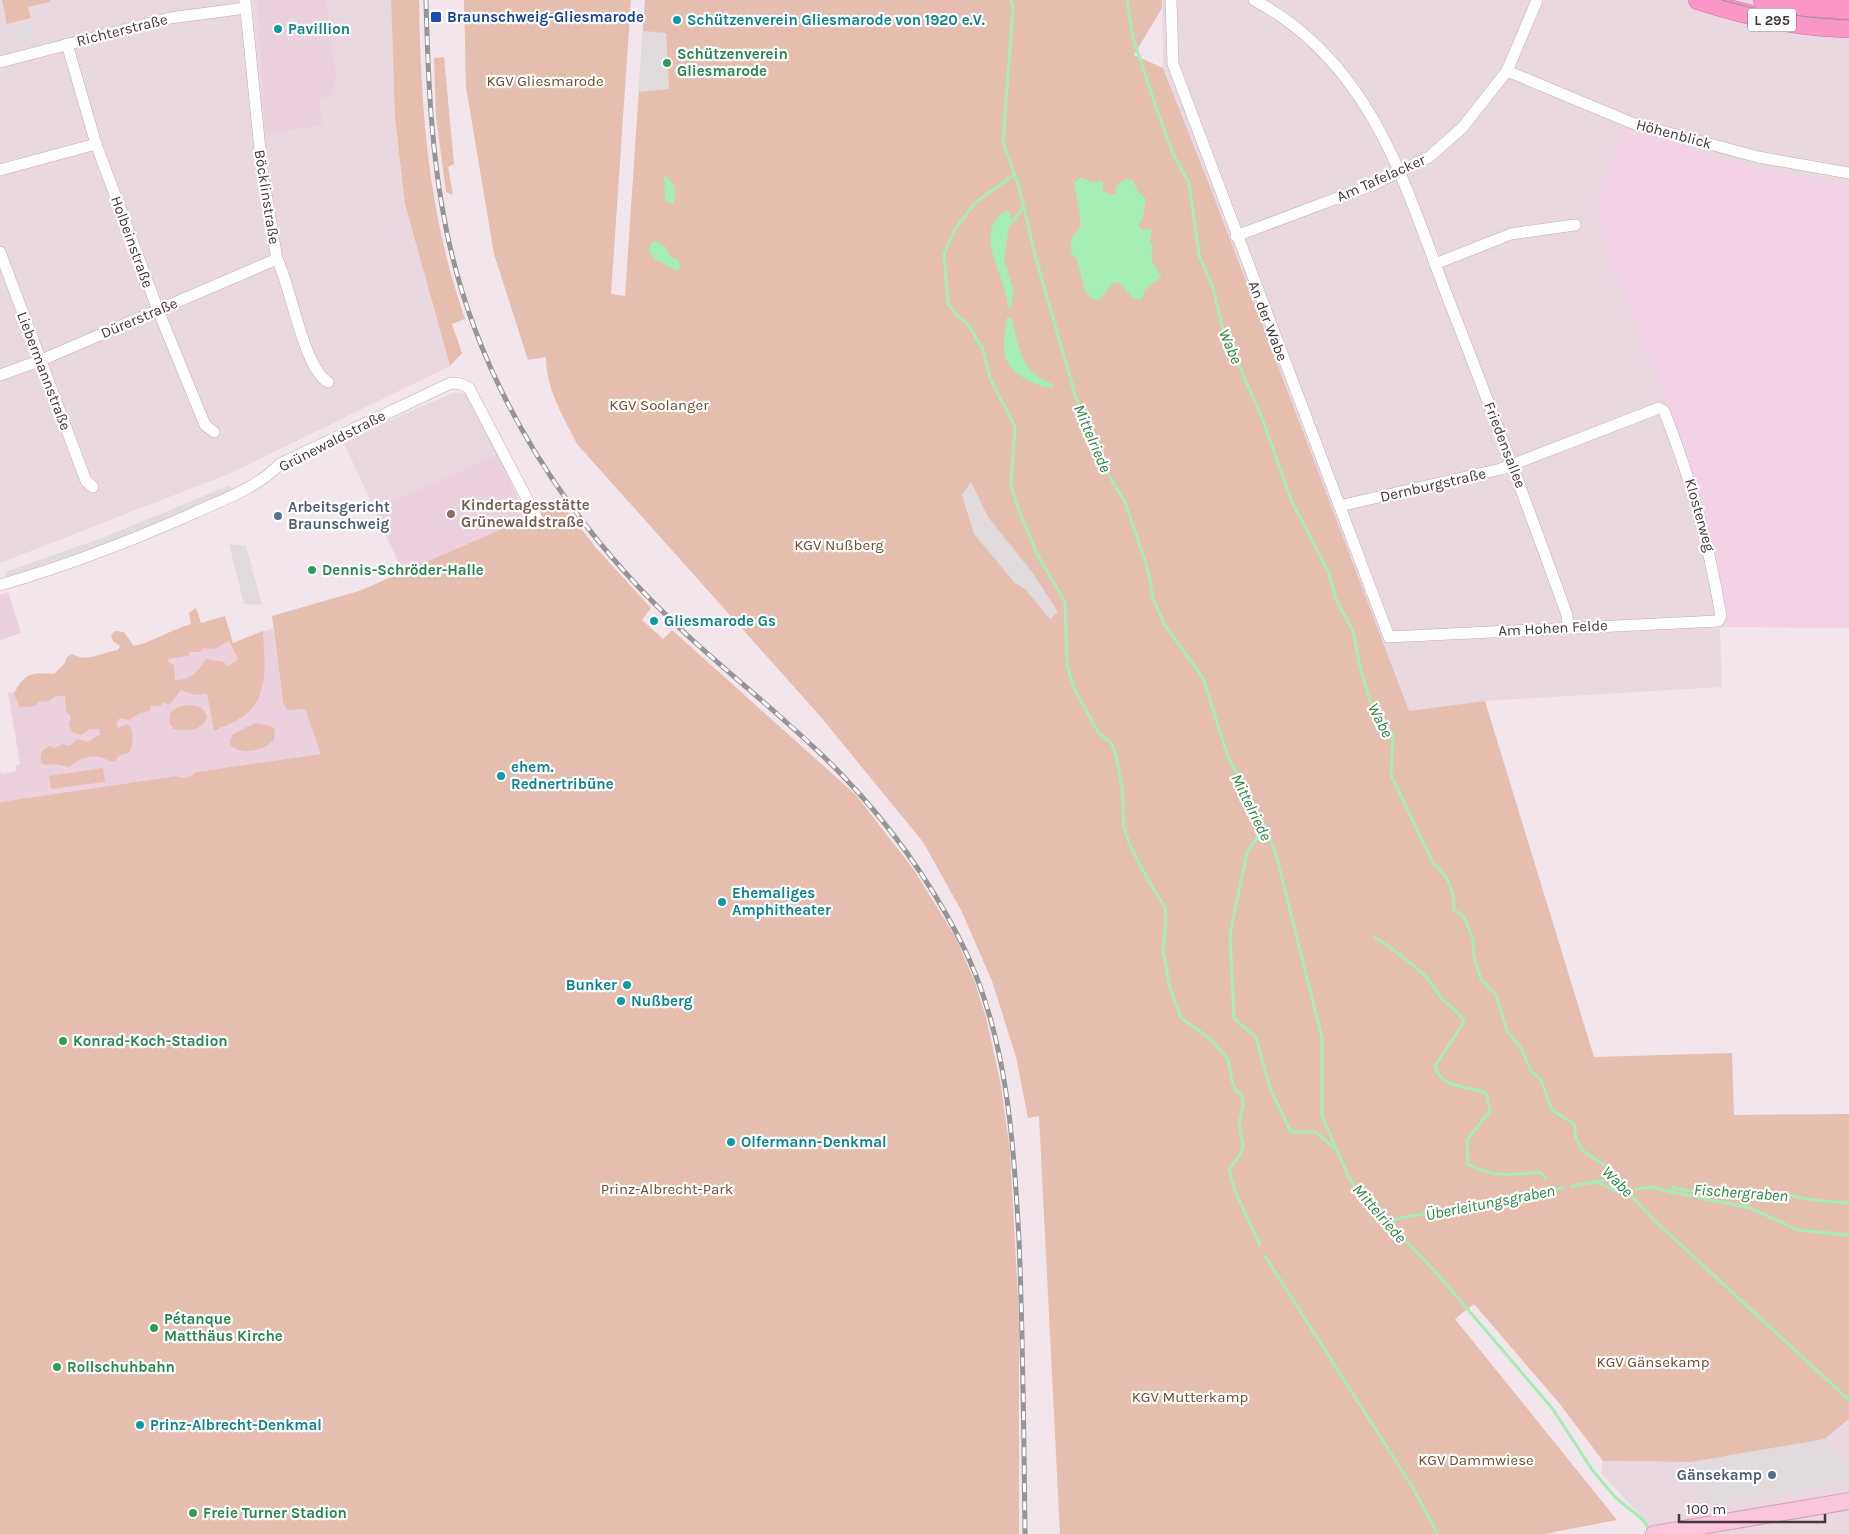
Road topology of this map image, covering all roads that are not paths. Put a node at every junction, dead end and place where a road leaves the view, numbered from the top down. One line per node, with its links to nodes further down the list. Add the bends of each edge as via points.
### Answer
1 (1171, 0): 18 (street, An der Wabe, via 1173,64)
2 (1254, 0): 15 (street, Friedensallee, via 1292,25 1330,58 1369,113)
3 (1537, 0): 12 (street, Am Tafelacker)
4 (1698, 0): 9 (main road, L 295, via 1763,18)
5 (1762, 0): 6 (main road, L 295)
6 (1797, 3): 8 (main road, L 295)
7 (245, 4): 10 (street, Richterstraße, via 170,18); 20 (street, Böcklinstraße, via 262,170)
8 (1849, 9)
9 (1849, 28)
10 (67, 44): 11 (street, Richterstraße); 13 (street, Holbeinstraße)
11 (0, 62)
12 (1506, 71): 15 (street, Am Tafelacker, via 1462,128 1429,157); 16 (street, Höhenblick, via 1632,123 1758,157)
13 (96, 144): 14 (street); 22 (street, Holbeinstraße)
14 (0, 170)
15 (1400, 173): 18 (street, Am Tafelacker); 21 (street, Friedensallee)
16 (1849, 174)
17 (1576, 225): 21 (street, via 1511,234)
18 (1236, 236): 30 (street, An der Wabe)
19 (0, 252): 23 (street, Liebermannstraße)
20 (277, 260): 22 (street, Dürerstraße); 25 (street, Böcklinstraße, via 309,352 320,378)
21 (1436, 264): 28 (street, Friedensallee)
22 (158, 310): 23 (street, Dürerstraße); 27 (street, Holbeinstraße, via 205,424)
23 (39, 361): 24 (street, Dürerstraße); 29 (street, Liebermannstraße, via 86,482)
24 (0, 375)
25 (328, 382)
26 (1664, 411): 28 (street, Dernburgstraße, via 1659,408); 33 (street, Klosterweg, via 1706,535 1721,616)
27 (214, 432)
28 (1513, 465): 30 (street, Dernburgstraße); 34 (street, Friedensallee)
29 (93, 486)
30 (1339, 506): 35 (street, An der Wabe)
31 (539, 522): 32 (street, Grünewaldstraße, via 469,388 451,383 280,464 266,479 204,509 115,546)
32 (0, 586)
33 (1718, 621): 34 (street, Am Hohen Felde)
34 (1568, 627): 35 (street, Am Hohen Felde)
35 (1388, 637)
36 (1849, 1501): 37 (main road)
37 (1658, 1533)

